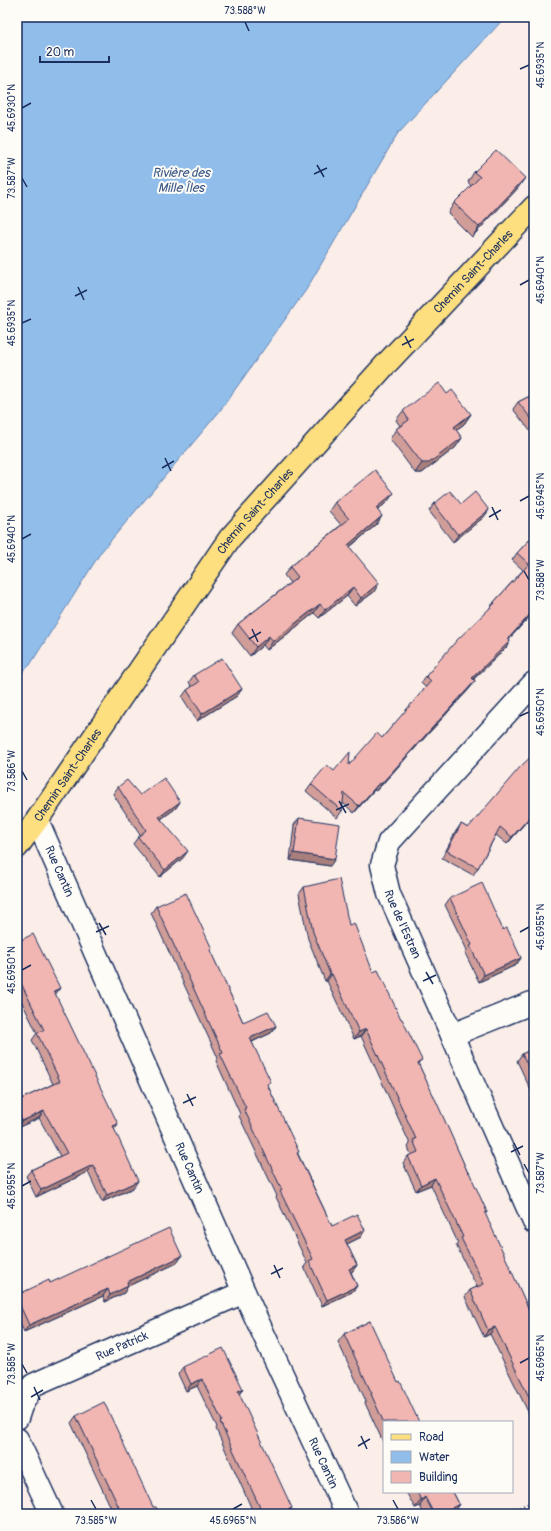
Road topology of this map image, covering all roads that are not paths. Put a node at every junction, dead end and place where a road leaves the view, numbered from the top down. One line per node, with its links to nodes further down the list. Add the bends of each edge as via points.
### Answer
1 (534, 207): 3 (main road, Chemin Saint-Charles, via 386,364 230,538)
2 (534, 684): 6 (street, Rue de l'Estran, via 389,842 382,865 389,894)
3 (37, 820): 4 (main road, Chemin Saint-Charles); 8 (street, Rue Cantin)
4 (17, 847)
5 (534, 1002): 6 (street)
6 (452, 1035): 7 (street, Rue de l'Estran)
7 (534, 1222)
8 (244, 1292): 9 (street, Rue Patrick, via 33,1385 20,1406); 12 (street, Rue Cantin)
9 (17, 1418)
10 (17, 1439): 11 (street)
11 (52, 1514)
12 (347, 1514)

